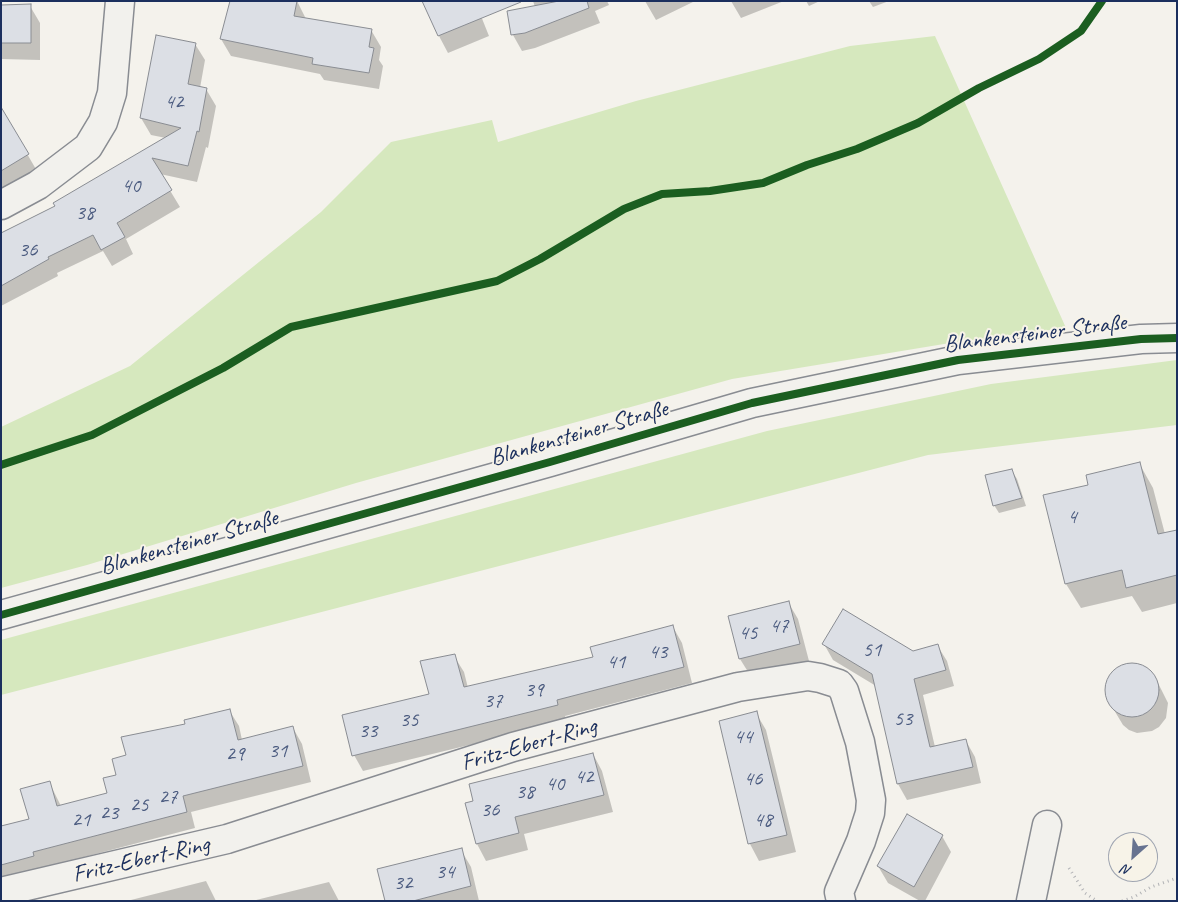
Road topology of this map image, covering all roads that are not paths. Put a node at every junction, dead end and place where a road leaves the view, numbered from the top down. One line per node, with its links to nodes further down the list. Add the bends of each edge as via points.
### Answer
1 (120, 1): 2 (street, via 112,93 103,122 88,147 38,185)
2 (1, 205)
3 (1177, 338): 4 (street, Blankensteiner Straße, via 1141,339 958,360 752,404)
4 (1, 615)
5 (1048, 825): 8 (street)
6 (1, 892): 7 (street, Fritz-Ebert-Ring, via 227,839 513,747 738,687 808,676 839,684 844,691 860,742 871,800 861,841 840,892)
7 (841, 901)
8 (1031, 901)

